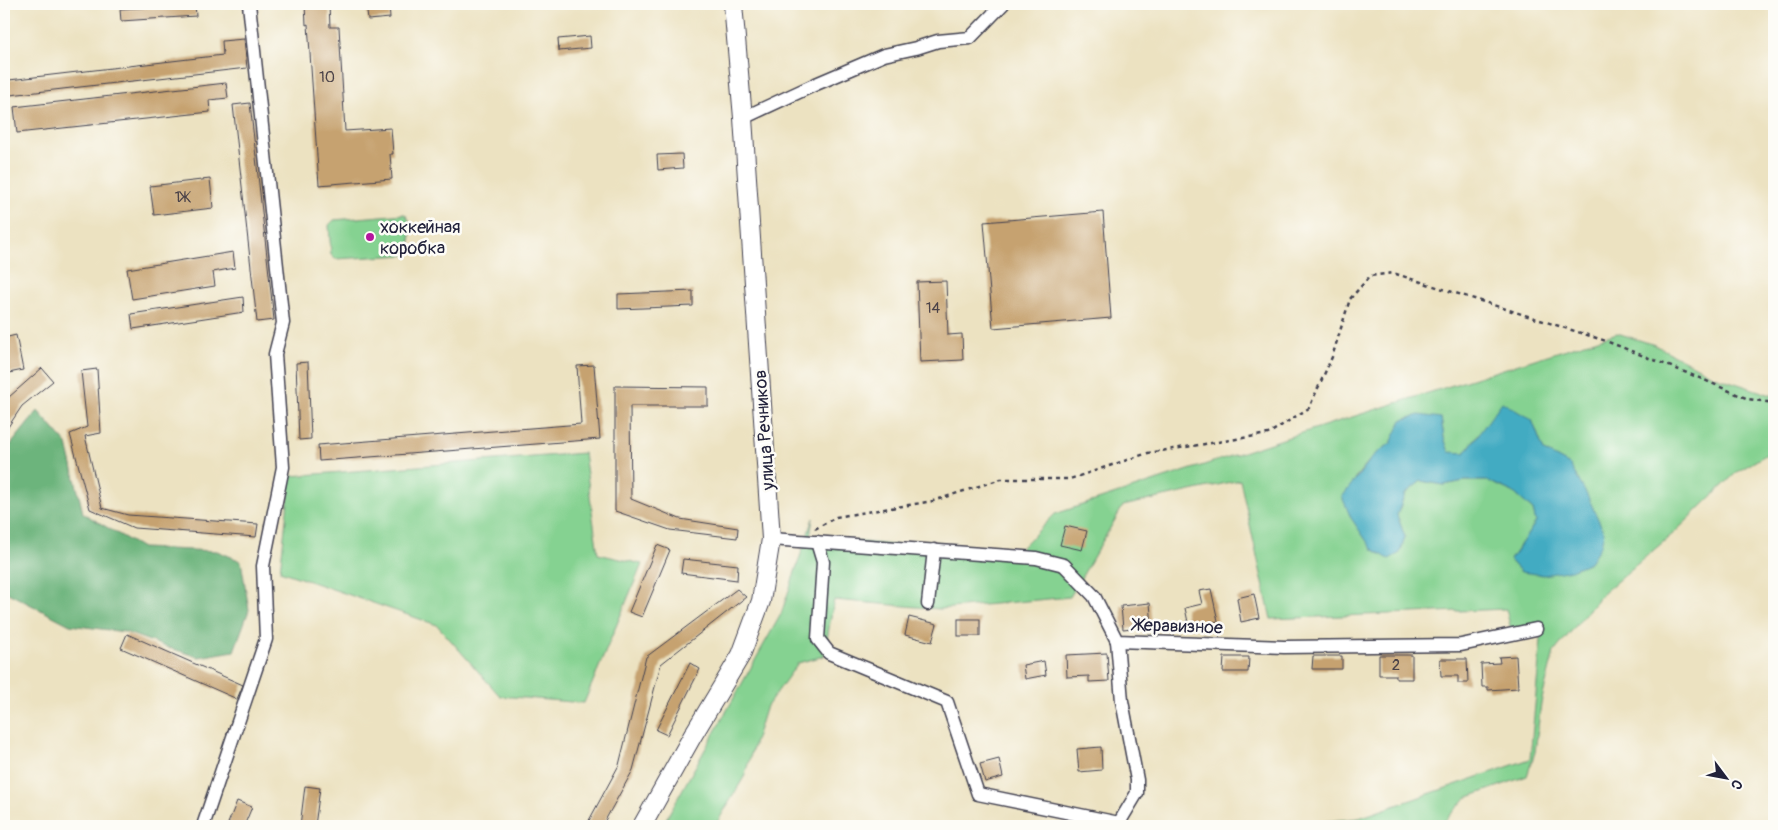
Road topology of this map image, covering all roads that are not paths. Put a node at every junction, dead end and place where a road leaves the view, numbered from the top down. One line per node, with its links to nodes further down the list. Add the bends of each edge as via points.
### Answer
1 (249, 4): 11 (street, via 283,323 275,354 284,468 263,566 266,639)
2 (733, 4): 4 (street, улица Речников)
3 (1003, 4): 4 (street, via 970,38 938,41 884,55)
4 (743, 118): 5 (street, улица Речников)
5 (771, 538): 6 (street, Жеравизное); 12 (street, улица Речников, via 761,601 741,655)
6 (817, 542): 7 (street, Жеравизное); 10 (street, via 823,562 818,639 829,653 947,702 978,794 1119,823 1137,793 1137,780 1122,701)
7 (934, 550): 8 (street); 10 (street, Жеравизное, via 1036,558 1064,565 1094,596)
8 (928, 604)
9 (1536, 629): 10 (street, Жеравизное, via 1461,645 1284,647)
10 (1117, 642)
11 (203, 826)
12 (642, 826)

